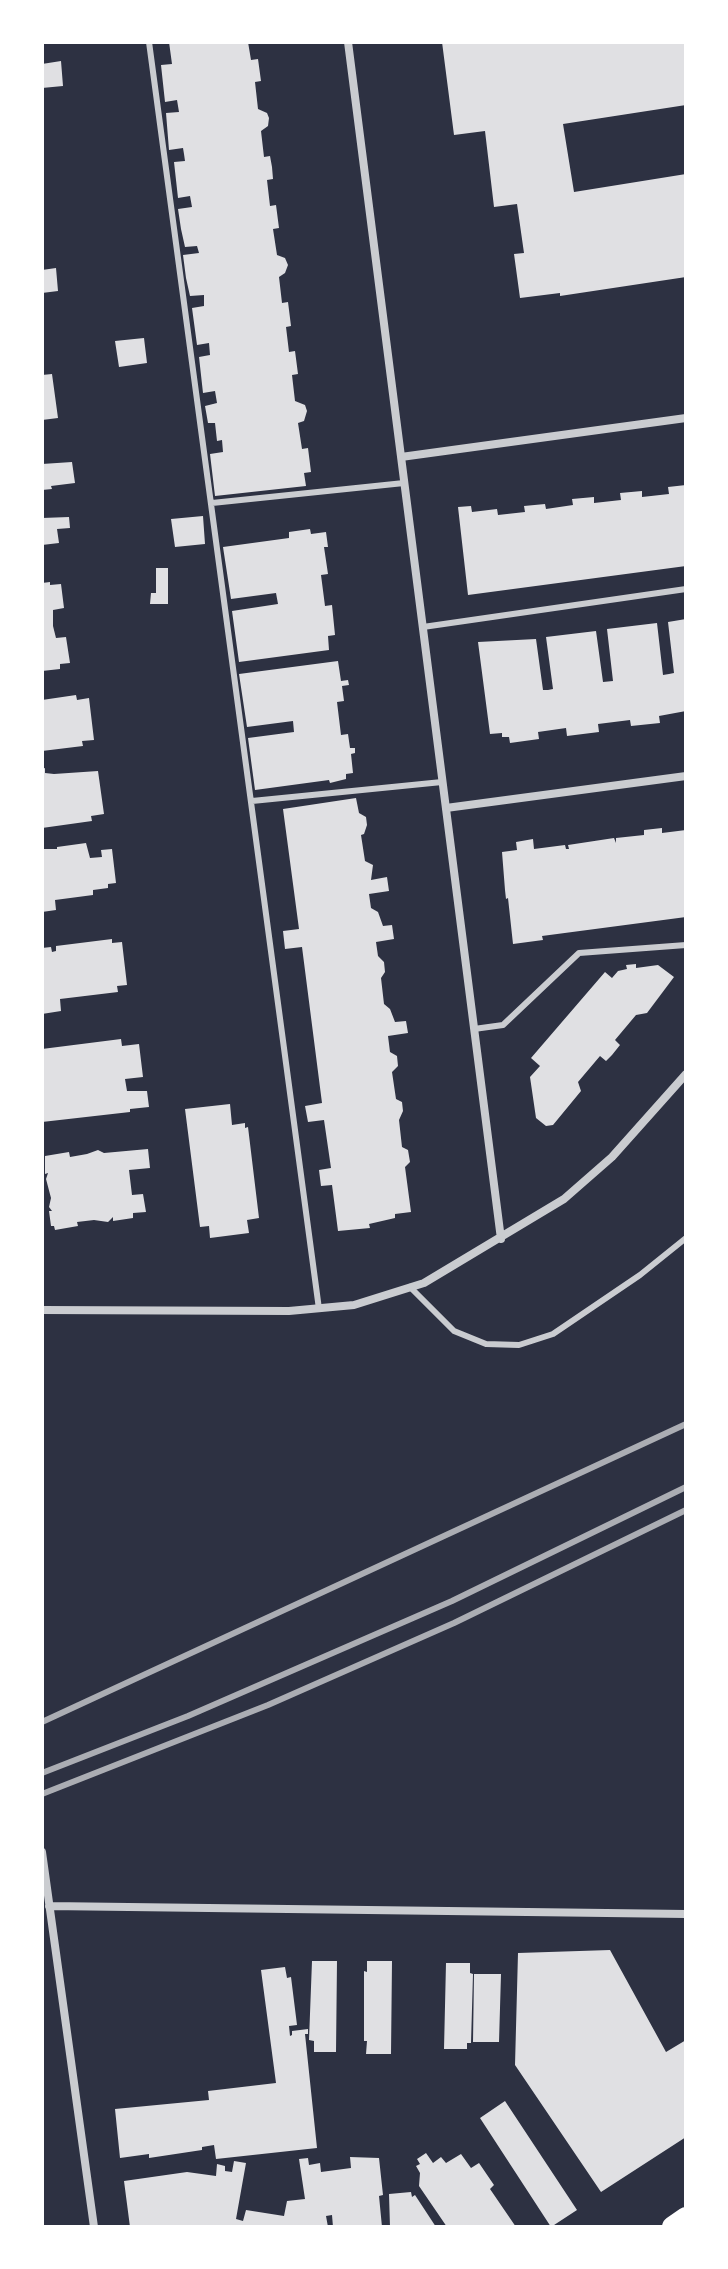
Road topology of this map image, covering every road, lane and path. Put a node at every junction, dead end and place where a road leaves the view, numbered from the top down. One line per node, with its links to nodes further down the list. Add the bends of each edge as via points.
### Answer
1 (149, 42): 6 (lane)
2 (348, 42): 4 (street)
3 (686, 418): 4 (street)
4 (401, 457): 5 (street)
5 (404, 483): 6 (lane); 8 (street)
6 (212, 503): 11 (lane)
7 (686, 589): 8 (lane)
8 (423, 627): 10 (street)
9 (686, 776): 12 (street)
10 (442, 782): 11 (lane); 12 (street)
11 (252, 801): 19 (lane)
12 (446, 808): 14 (street)
13 (686, 945): 14 (lane, via 579,953 503,1025)
14 (474, 1029): 17 (street)
15 (686, 1074): 17 (street, via 612,1157 564,1199)
16 (686, 1238): 18 (lane, via 553,1334 519,1345 486,1344 454,1331)
17 (501, 1239): 18 (street)
18 (410, 1287): 19 (street, via 354,1305)
19 (319, 1309): 20 (street)
20 (42, 1310)
21 (42, 1852): 22 (street)
22 (49, 1906): 23 (street); 25 (street)
23 (686, 1914)
24 (686, 2218): 26 (highway)
25 (94, 2227)
26 (673, 2227)

